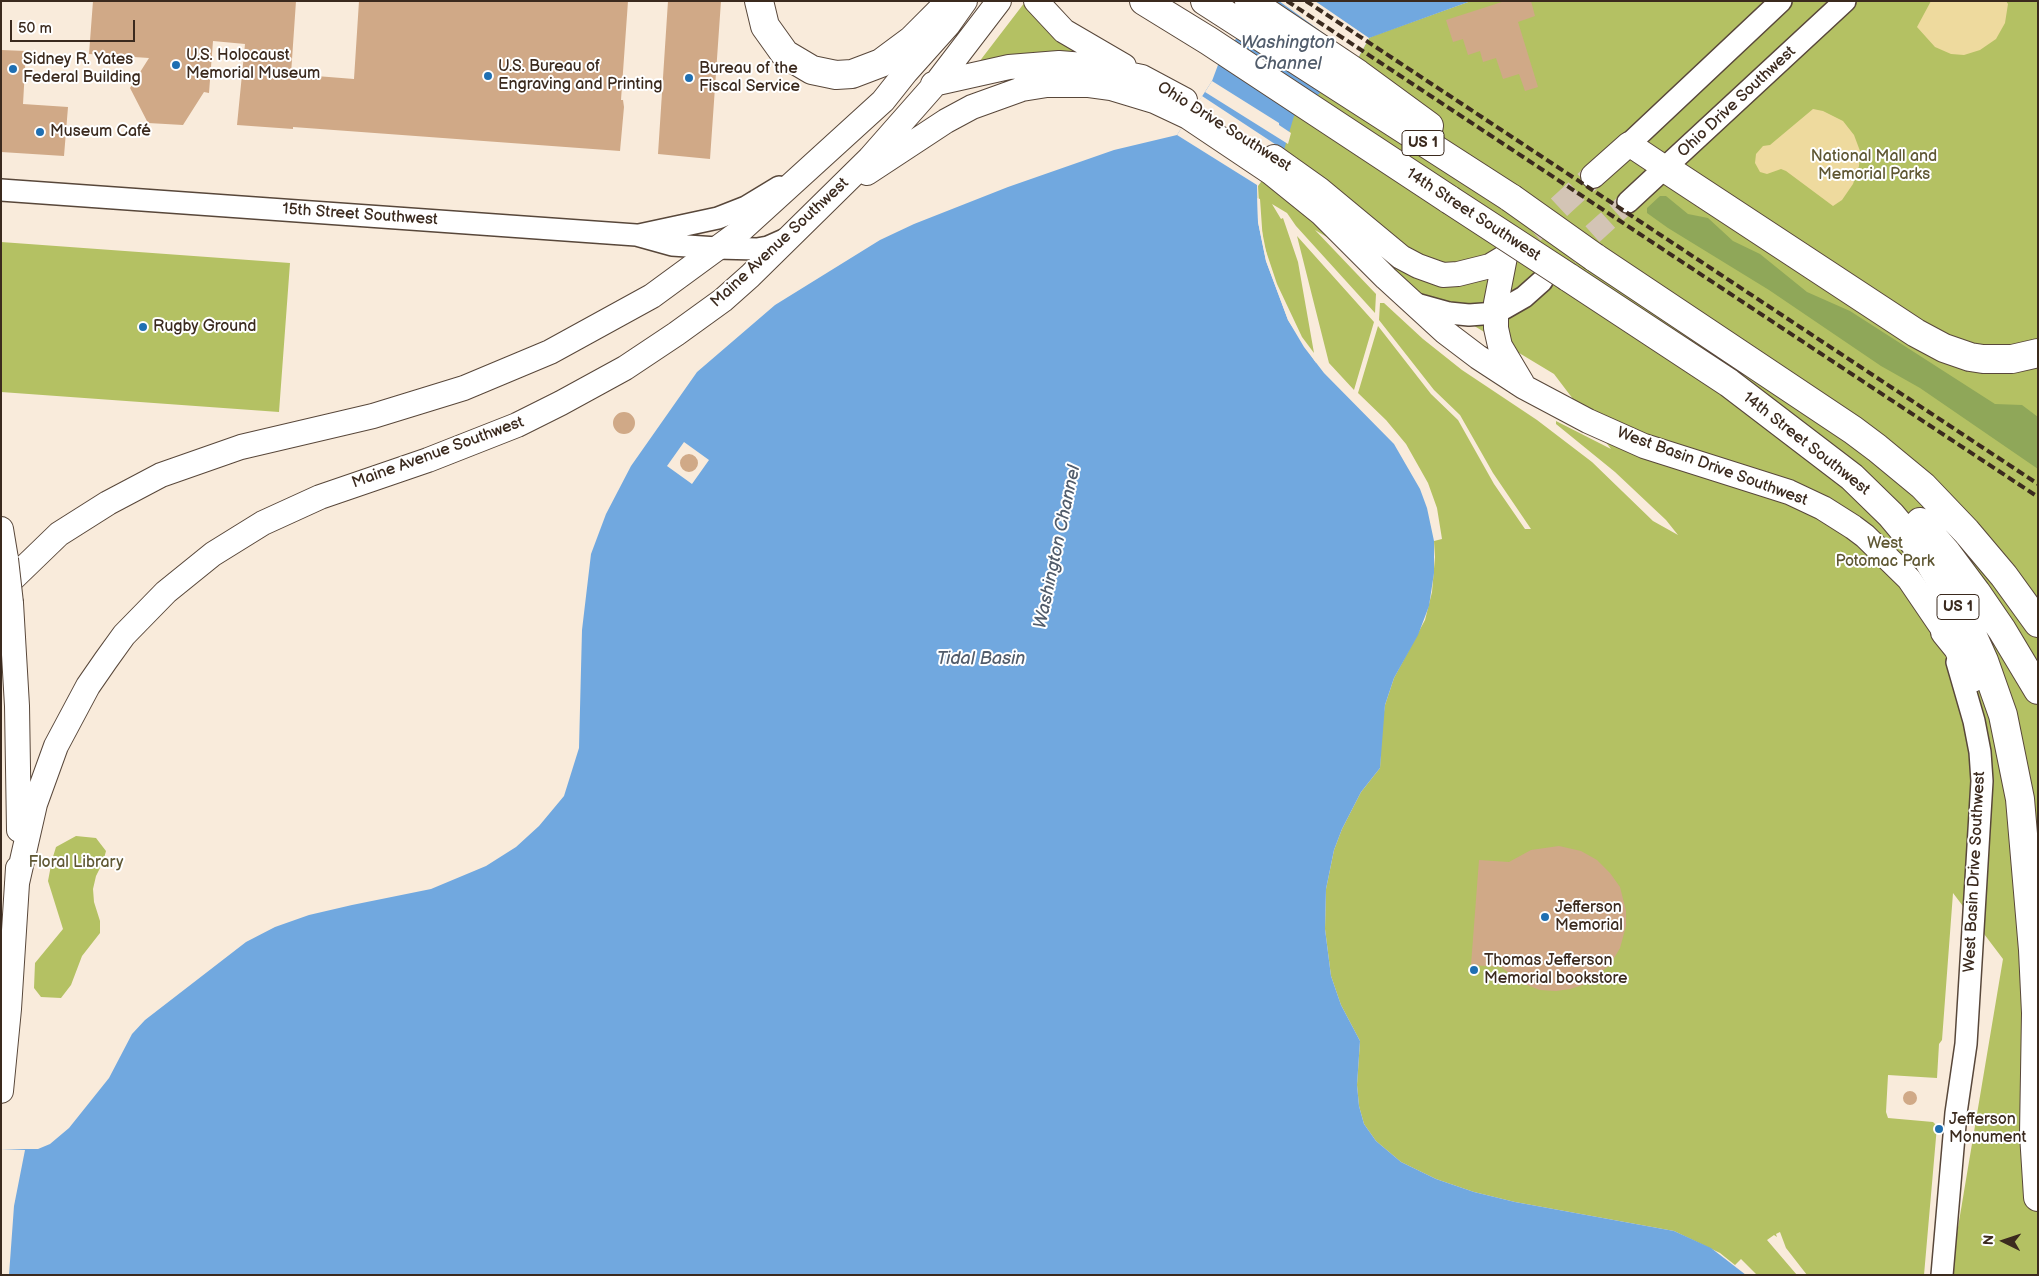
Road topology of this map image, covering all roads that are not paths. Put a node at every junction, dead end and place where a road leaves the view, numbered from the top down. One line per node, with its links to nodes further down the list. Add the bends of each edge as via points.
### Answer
1 (759, 1): 2 (highway, via 765,26 785,54 812,70 836,75 860,72 880,63 912,40)
2 (951, 1)
3 (965, 1): 13 (main road, Maine Avenue Southwest)
4 (999, 1): 12 (main road, Maine Avenue Southwest)
5 (1036, 1): 11 (main road, via 1064,31)
6 (1144, 1): 26 (highway, 14th Street Southwest / US 1, bridge, via 1450,200)
7 (1205, 1): 10 (highway)
8 (1781, 1): 15 (street)
9 (1845, 1): 17 (street, Ohio Drive Southwest)
10 (1249, 11): 34 (highway, 14th Street Southwest, bridge, via 1347,81 1429,126 1511,198 1877,448 1923,486 1966,531)
11 (1142, 77): 12 (main road, Ohio Drive Southwest, via 1084,65 1036,63); 14 (main road, Ohio Drive Southwest)
12 (937, 82): 13 (main road, Ohio Drive Southwest); 21 (main road, Maine Avenue Southwest, via 870,158)
13 (883, 100): 18 (main road, Maine Avenue Southwest)
14 (1192, 112): 16 (main road, Ohio Drive Southwest); 21 (main road, Ohio Drive Southwest, via 1111,88 1068,85 1022,90 981,104 946,121)
15 (1629, 144): 17 (main road); 19 (main road)
16 (1274, 166): 27 (main road, Ohio Drive Southwest); 28 (main road, Ohio Drive Southwest, via 1319,188 1401,257 1418,266 1443,274 1458,274 1490,266 1505,257 1498,283)
17 (1665, 168): 22 (street, Ohio Drive Southwest); 29 (highway, via 1930,342 1956,353 1983,359 2012,359)
18 (808, 170): 23 (street, via 746,206 718,218); 25 (main road, Maine Avenue Southwest)
19 (1593, 176)
20 (1, 190): 23 (street, 15th Street Southwest)
21 (830, 197): 24 (main road, Maine Avenue Southwest)
22 (1628, 202)
23 (636, 235): 25 (street, 15th Street Southwest, via 672,245)
24 (786, 239): 25 (street, 15th Street Southwest, via 757,249); 39 (main road, Maine Avenue Southwest, via 723,300 625,368 517,425 428,460 338,490 264,522 212,554 166,592 124,635 88,686 60,738 35,804)
25 (718, 248): 33 (main road, Maine Avenue Southwest, via 652,296 550,352 493,376 405,407 222,453 140,485 59,534)
26 (1555, 279): 28 (street, Ohio Drive Southwest); 30 (highway, 14th Street Southwest / US 1)
27 (1412, 303): 28 (street, Ohio Drive Southwest, via 1449,313); 31 (main road, West Basin Drive Southwest, via 1478,357)
28 (1496, 313): 31 (main road, via 1500,346)
29 (2038, 353)
30 (1729, 383): 38 (highway, via 1796,417 1874,476 1947,553 2002,630); 40 (highway, 14th Street Southwest / US 1, via 1830,459 1885,508 1927,558 1958,608 1984,661 2010,744 2020,799)
31 (1524, 387): 36 (main road, West Basin Drive Southwest, via 1644,446 1781,489 1823,508 1865,536 1891,560 1914,585)
32 (1, 529): 33 (main road, bridge, via 6,559)
33 (6, 597): 39 (main road, via 19,765)
34 (2020, 598): 35 (highway, 14th Street Southwest); 37 (highway)
35 (2038, 623)
36 (1945, 632): 40 (highway, via 1968,668 1996,748 2010,829); 43 (street, West Basin Drive Southwest, via 1974,721 1982,781 1966,1044 1956,1113)
37 (2038, 636)
38 (2038, 690)
39 (17, 884): 41 (main road)
40 (2031, 919): 42 (highway, 14th Street Southwest / US 1, via 2036,1013 2034,1165)
41 (1, 1091)
42 (2038, 1197)
43 (1942, 1275)

